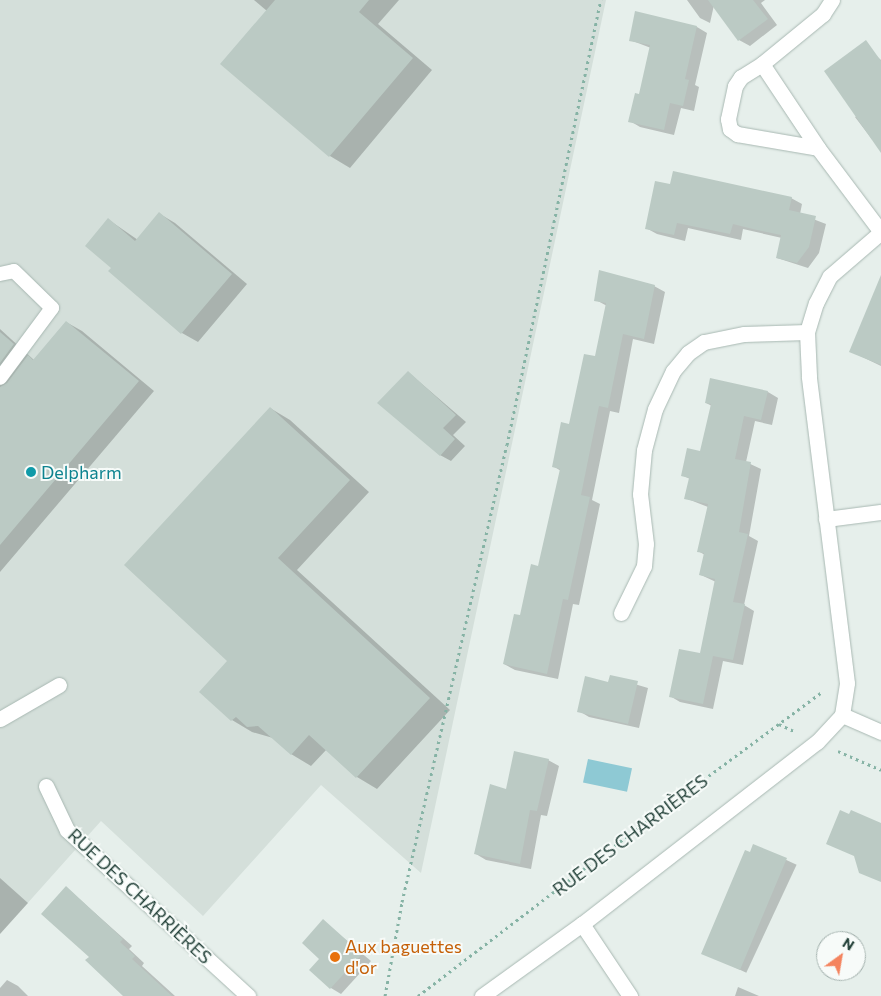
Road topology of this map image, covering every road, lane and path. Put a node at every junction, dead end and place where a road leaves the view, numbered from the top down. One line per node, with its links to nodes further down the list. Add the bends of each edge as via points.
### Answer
1 (601, 0): 20 (path, via 509,436 402,902)
2 (832, 0): 3 (street, via 823,14)
3 (762, 64): 4 (street); 4 (street, via 741,77 735,86 728,119 730,129 737,134)
4 (818, 148): 5 (street)
5 (881, 232): 7 (street, via 830,276 816,303)
6 (0, 274): 8 (lane, via 14,271 52,308)
7 (807, 332): 10 (street); 11 (street, via 744,334 704,342 688,353 674,371 655,409 644,450 640,494 646,544 644,566)
8 (0, 378)
9 (881, 512): 10 (street)
10 (826, 519): 12 (street)
11 (621, 614)
12 (847, 683): 14 (street); 21 (path, RUE DES CHARRIÈRES, via 821,692)
13 (59, 685): 15 (street)
14 (842, 715): 16 (street); 18 (street, via 817,742)
15 (0, 719)
16 (881, 732)
17 (46, 786): 19 (street, RUE DES CHARRIÈRES, via 68,830)
18 (582, 924): 22 (street); 23 (street)
19 (248, 996)
20 (385, 996)
21 (418, 996)
22 (482, 996)
23 (630, 996)

